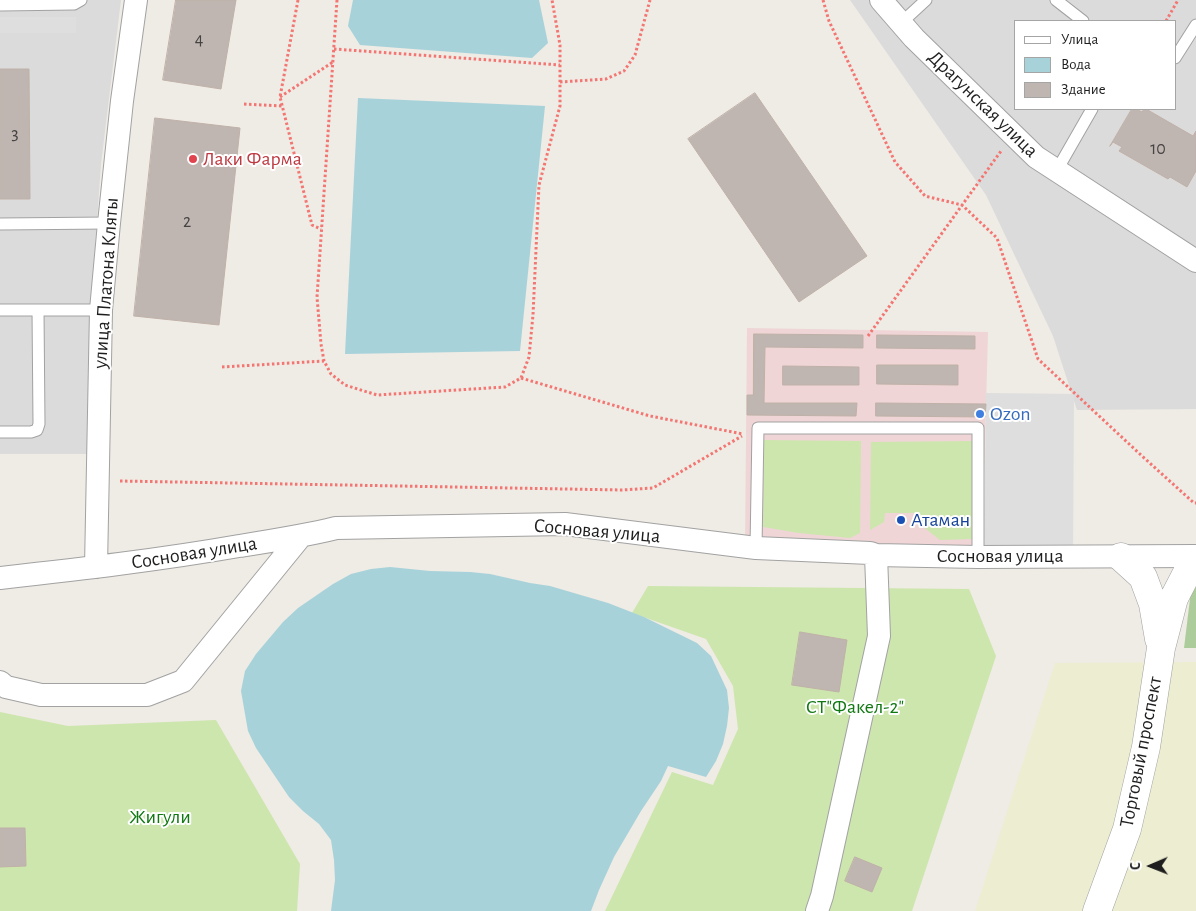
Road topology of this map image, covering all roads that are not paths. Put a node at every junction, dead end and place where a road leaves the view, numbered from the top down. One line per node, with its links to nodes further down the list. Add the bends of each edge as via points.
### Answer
1 (80, 0): 6 (lane, via 74,4)
2 (136, 0): 14 (street, улица Платона Кляты)
3 (881, 0): 8 (street, Драгунская улица)
4 (926, 0): 8 (lane)
5 (1056, 0): 7 (lane)
6 (0, 5)
7 (1082, 20)
8 (901, 23): 12 (street, Драгунская улица, via 1036,156)
9 (1196, 25): 10 (lane)
10 (1176, 56)
11 (1091, 110): 12 (lane)
12 (1057, 170): 15 (street, Драгунская улица)
13 (0, 224): 14 (lane)
14 (109, 224): 18 (street, улица Платона Кляты)
15 (1196, 260)
16 (0, 310): 17 (lane)
17 (38, 310): 18 (lane); 19 (lane, via 39,424 37,430 31,432)
18 (101, 310): 27 (street, улица Платона Кляты)
19 (0, 432)
20 (301, 536): 21 (street, Сосновая улица, via 336,528 565,524); 27 (street, Сосновая улица); 30 (street, via 184,682 147,695 41,694 6,687)
21 (756, 548): 22 (street, Сосновая улица); 23 (lane, via 758,428 978,428)
22 (876, 555): 23 (street, Сосновая улица); 31 (street, via 879,636)
23 (978, 556): 25 (street, Сосновая улица)
24 (1196, 556): 25 (street, Сосновая улица)
25 (1121, 557): 29 (street, via 1143,577 1153,604)
26 (1196, 562): 29 (street, via 1174,598)
27 (96, 567): 28 (street, Сосновая улица)
28 (0, 578)
29 (1161, 648): 32 (street, Торговый проспект, via 1146,747 1127,829)
30 (0, 682)
31 (817, 911)
32 (1097, 911)

